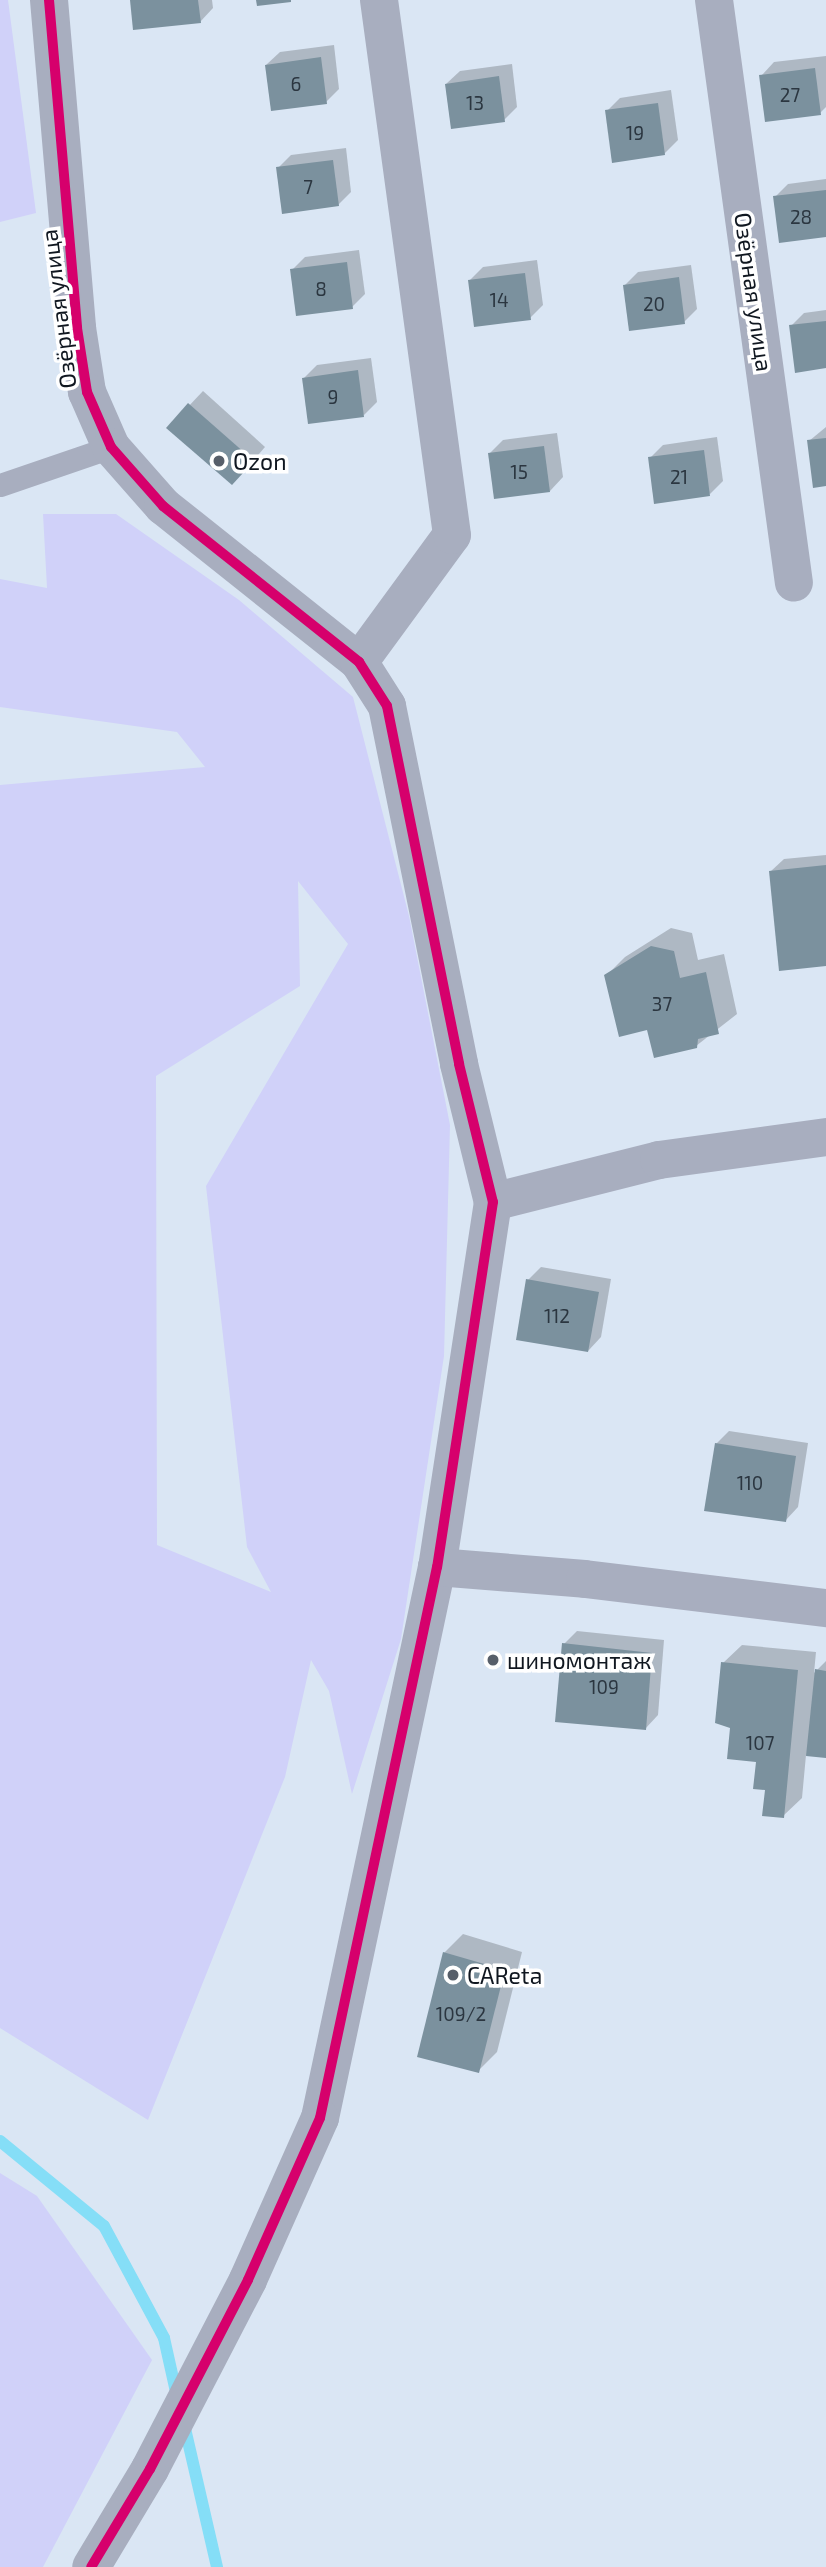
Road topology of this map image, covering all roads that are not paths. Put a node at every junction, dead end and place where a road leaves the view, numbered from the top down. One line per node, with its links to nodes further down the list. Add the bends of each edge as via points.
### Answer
1 (49, 0): 4 (street, Озёрная улица, via 77,328 87,392)
2 (379, 0): 7 (street, via 452,535)
3 (715, 0): 6 (street, Озёрная улица)
4 (111, 447): 5 (lane); 7 (street, Озёрная улица, via 163,506)
5 (0, 485)
6 (794, 583)
7 (359, 662): 9 (street, Озёрная улица, via 387,706 459,1064)
8 (826, 1137): 9 (street, via 659,1160)
9 (493, 1202): 10 (street)
10 (437, 1567): 11 (street, via 585,1579); 12 (street, via 320,2118 248,2280 150,2469)
11 (826, 1608)
12 (91, 2567)

